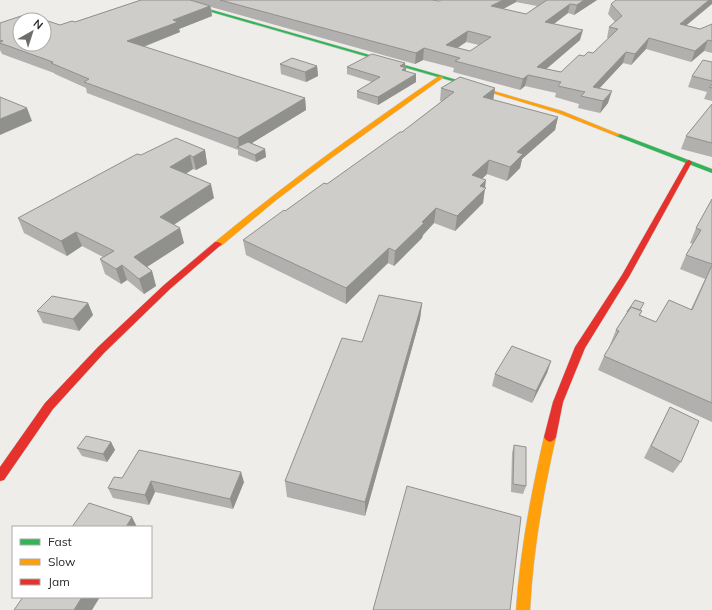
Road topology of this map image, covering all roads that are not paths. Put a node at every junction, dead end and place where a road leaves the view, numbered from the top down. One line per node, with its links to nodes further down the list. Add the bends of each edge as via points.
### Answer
1 (172, 0): 2 (street)
2 (441, 76): 3 (street, via 560,112); 5 (street, via 260,208 167,287 101,350 49,406)
3 (689, 162): 4 (street); 6 (street, via 626,275 580,347 558,402 544,462 526,570)
4 (712, 171)
5 (0, 476)
6 (523, 610)

